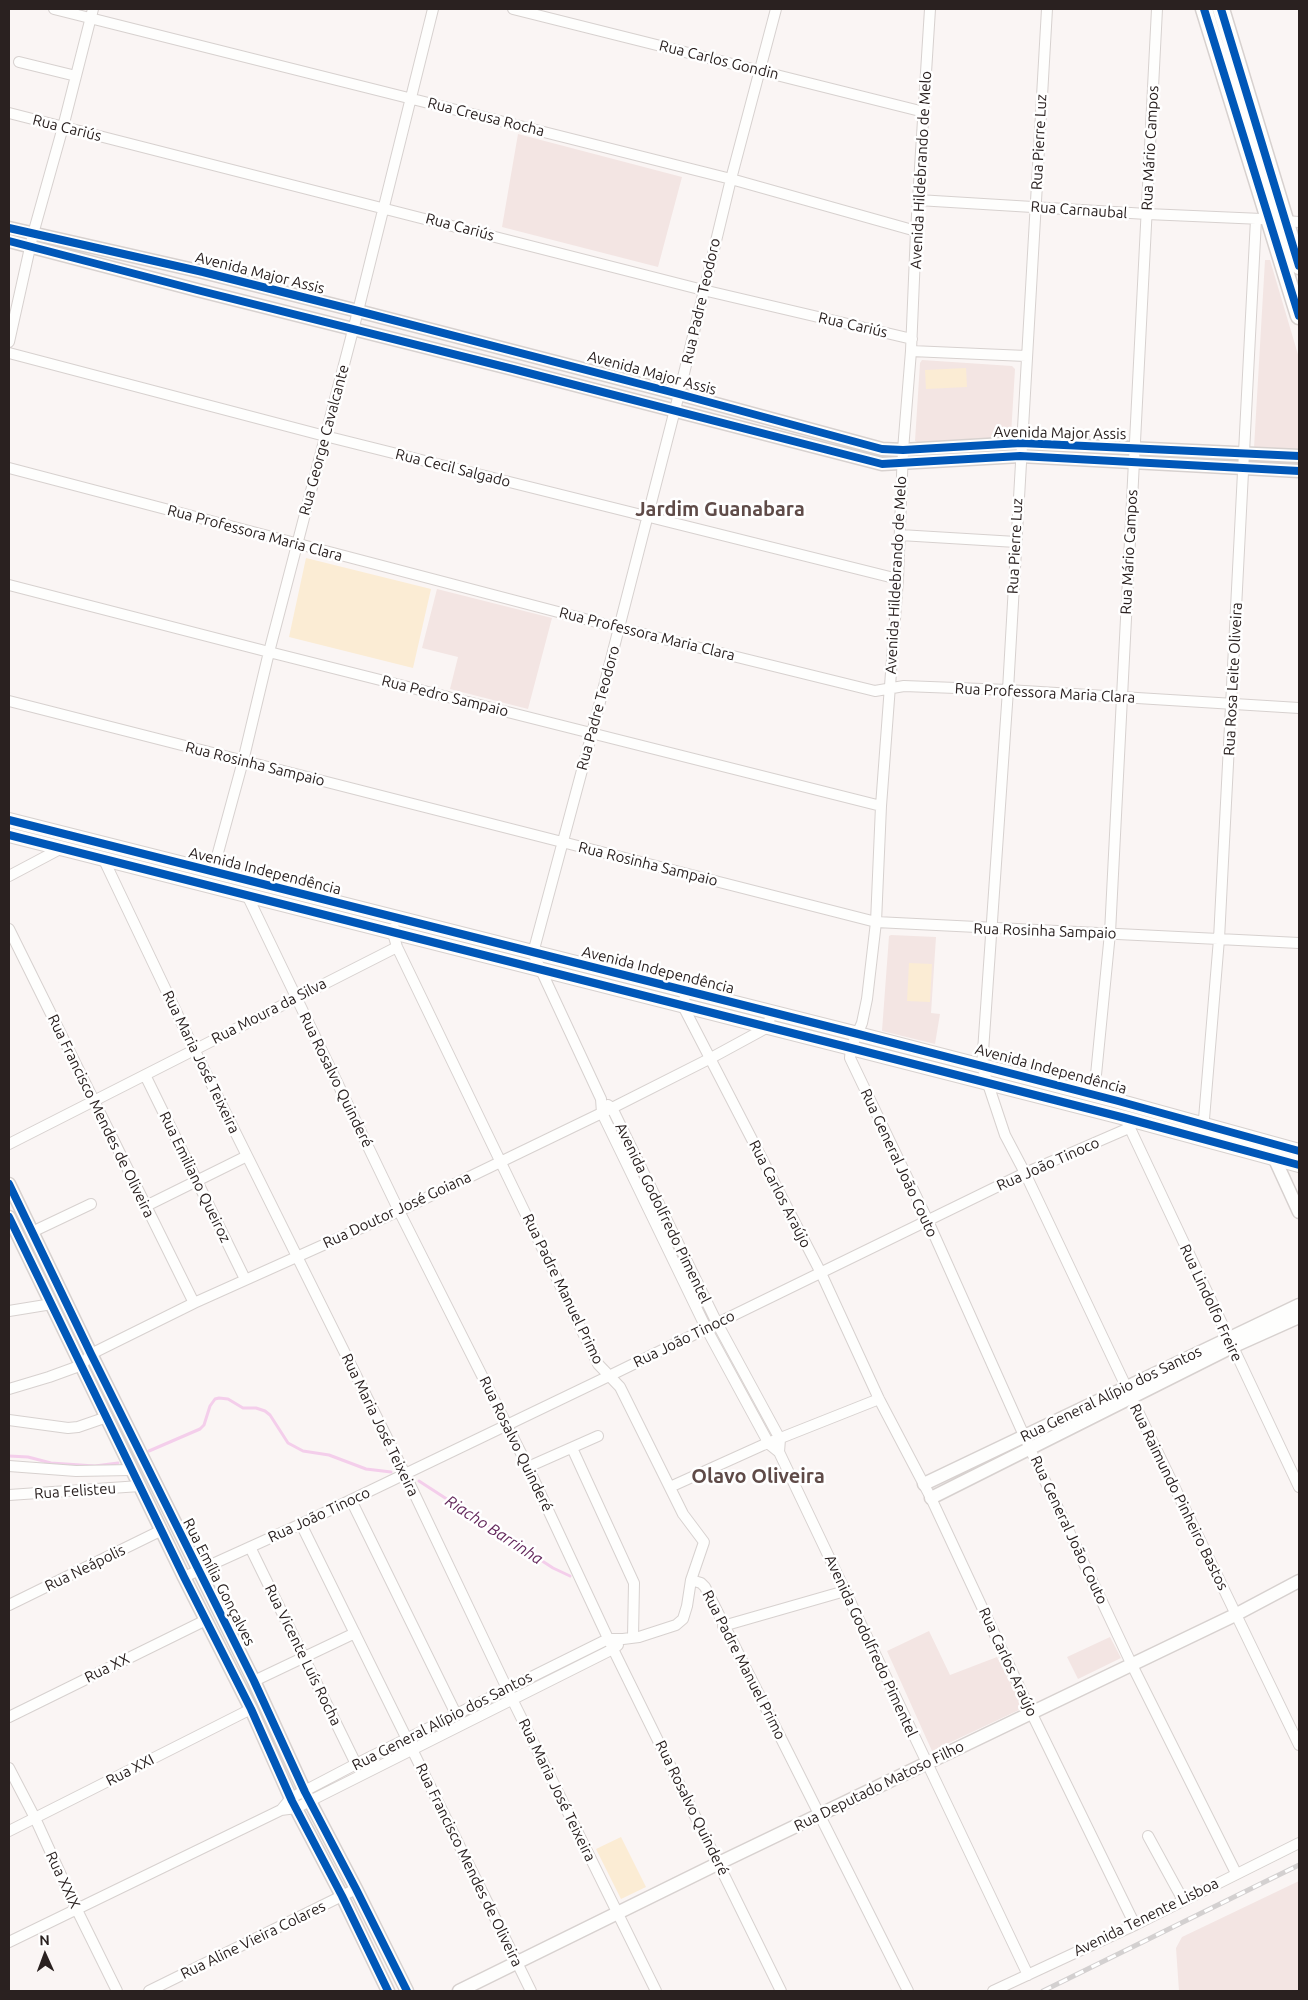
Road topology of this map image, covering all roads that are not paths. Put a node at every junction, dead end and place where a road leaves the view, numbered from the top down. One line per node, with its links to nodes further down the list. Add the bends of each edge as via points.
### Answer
1 (54, 9): 10 (street, Rua Creusa Rocha)
2 (433, 9): 14 (street, Rua George Cavalcante)
3 (513, 9): 12 (street, Rua Carlos Gondin)
4 (776, 9): 12 (street, Rua Padre Teodoro)
5 (930, 9): 15 (street, Avenida Hildebrando de Melo)
6 (1047, 9): 21 (street, Rua Pierre Luz)
7 (1157, 9): 22 (street, Rua Mário Campos)
8 (1204, 9): 23 (main road)
9 (1221, 9): 23 (main road)
10 (92, 13): 13 (street); 14 (street, Rua Creusa Rocha)
11 (19, 62): 13 (street)
12 (760, 71): 15 (street, Rua Carlos Gondin); 18 (street, Rua Padre Teodoro)
13 (76, 76): 17 (street)
14 (411, 98): 18 (street, Rua Creusa Rocha); 20 (street, Rua George Cavalcante)
15 (924, 112): 19 (street, Avenida Hildebrando de Melo)
16 (9, 113): 17 (street, Rua Cariús)
17 (63, 127): 20 (street, Rua Cariús); 26 (street)
18 (731, 179): 25 (street, Rua Creusa Rocha); 31 (street, Rua Padre Teodoro)
19 (918, 200): 21 (street, Rua Carnaubal); 25 (street, Avenida Hildebrando de Melo)
20 (384, 207): 31 (street, Rua Cariús); 32 (street, Rua George Cavalcante)
21 (1035, 208): 22 (street, Rua Carnaubal); 40 (street, Rua Pierre Luz)
22 (1147, 214): 23 (street, Rua Carnaubal); 46 (street, Rua Mário Campos)
23 (1278, 220): 28 (main road); 33 (main road); 48 (street, Rua Rosa Leite Oliveira)
24 (9, 228): 26 (street, Avenida Major Assis)
25 (916, 230): 35 (street, Avenida Hildebrando de Melo)
26 (31, 240): 27 (street, Avenida Major Assis); 29 (street, Avenida Major Assis); 30 (street, Avenida Major Assis); 36 (street)
27 (9, 241)
28 (1299, 266)
29 (203, 272): 30 (street); 32 (street, Avenida Major Assis)
30 (197, 290): 34 (street, Avenida Major Assis)
31 (703, 290): 35 (street, Rua Cariús); 42 (street, Rua Padre Teodoro)
32 (358, 311): 34 (street, Rua George Cavalcante); 38 (street, Avenida Major Assis)
33 (1299, 316)
34 (353, 329): 41 (street, Avenida Major Assis); 44 (street, Rua George Cavalcante)
35 (912, 339): 37 (street, Avenida Hildebrando de Melo)
36 (9, 342)
37 (911, 351): 40 (street); 47 (street, Avenida Hildebrando de Melo)
38 (518, 352): 41 (street); 42 (street, Avenida Major Assis)
39 (9, 353): 44 (street, Rua Cecil Salgado)
40 (1026, 356): 45 (street, Rua Pierre Luz)
41 (513, 369): 43 (street, Avenida Major Assis)
42 (679, 394): 43 (street, Rua Padre Teodoro); 47 (street, Avenida Major Assis, via 882,449)
43 (674, 411): 52 (street, Avenida Major Assis, via 882,464); 56 (street, Rua Padre Teodoro)
44 (325, 436): 56 (street, Rua Cecil Salgado); 59 (street, Rua George Cavalcante)
45 (1021, 443): 46 (street, Avenida Major Assis); 47 (street, Avenida Major Assis); 49 (street, Rua Pierre Luz)
46 (1135, 448): 48 (street, Avenida Major Assis); 51 (street, Rua Mário Campos)
47 (903, 450): 52 (street, Avenida Hildebrando de Melo)
48 (1245, 454): 50 (street, Avenida Major Assis); 54 (street, Rua Rosa Leite Oliveira)
49 (1020, 456): 51 (street, Avenida Major Assis); 52 (street, Avenida Major Assis); 58 (street, Rua Pierre Luz)
50 (1299, 456)
51 (1134, 462): 54 (street, Avenida Major Assis); 66 (street, Rua Mário Campos)
52 (902, 464): 57 (street, Avenida Hildebrando de Melo)
53 (9, 468): 59 (street, Rua Professora Maria Clara)
54 (1244, 468): 55 (street, Avenida Major Assis); 68 (street, Rua Rosa Leite Oliveira)
55 (1299, 471)
56 (647, 516): 60 (street, Rua Cecil Salgado); 62 (street, Rua Padre Teodoro)
57 (900, 535): 58 (street); 60 (street, Avenida Hildebrando de Melo)
58 (1016, 542): 65 (street, Rua Pierre Luz)
59 (297, 544): 62 (street, Rua Professora Maria Clara); 63 (street, Rua George Cavalcante)
60 (898, 578): 64 (street, Avenida Hildebrando de Melo)
61 (9, 585): 63 (street, Rua Pedro Sampaio)
62 (619, 628): 64 (street, Rua Professora Maria Clara, via 875,691); 70 (street, Rua Padre Teodoro)
63 (269, 652): 70 (street, Rua Pedro Sampaio); 71 (street, Rua George Cavalcante)
64 (889, 689): 65 (street, Rua Professora Maria Clara, via 904,686); 72 (street, Avenida Hildebrando de Melo)
65 (1008, 690): 66 (street, Rua Professora Maria Clara); 84 (street, Rua Pierre Luz)
66 (1122, 697): 68 (street, Rua Professora Maria Clara); 85 (street, Rua Mário Campos)
67 (9, 702): 71 (street, Rua Rosinha Sampaio)
68 (1232, 703): 69 (street, Rua Professora Maria Clara); 86 (street, Rua Rosa Leite Oliveira)
69 (1299, 708)
70 (592, 733): 72 (street, Rua Pedro Sampaio); 75 (street, Rua Padre Teodoro)
71 (243, 761): 75 (street, Rua Rosinha Sampaio); 78 (street, Rua George Cavalcante)
72 (881, 806): 82 (street, Avenida Hildebrando de Melo)
73 (9, 820): 78 (main road, Avenida Independência)
74 (9, 835): 76 (main road, Avenida Independência)
75 (562, 842): 82 (street, Rua Rosinha Sampaio); 89 (street, Rua Padre Teodoro)
76 (60, 849): 77 (main road, Avenida Independência); 79 (street)
77 (104, 860): 80 (main road, Avenida Independência); 98 (street, Rua Maria José Teixeira)
78 (213, 871): 81 (main road, Avenida Independência)
79 (9, 876)
80 (248, 897): 87 (main road, Avenida Independência); 92 (street, Rua Rosalvo Quinderé)
81 (396, 918): 87 (street); 89 (main road, Avenida Independência)
82 (876, 922): 84 (street, Rua Rosinha Sampaio); 96 (street, Avenida Hildebrando de Melo, via 867,999)
83 (9, 929): 104 (street, Rua Francisco Mendes de Oliveira)
84 (992, 929): 85 (street, Rua Rosinha Sampaio); 100 (street, Rua Pierre Luz)
85 (1110, 933): 86 (street, Rua Rosinha Sampaio); 103 (street, Rua Mário Campos)
86 (1219, 939): 88 (street, Rua Rosinha Sampaio); 107 (street, Rua Rosa Leite Oliveira)
87 (395, 940): 90 (main road, Avenida Independência); 92 (street, Rua Moura da Silva); 114 (street, Rua Padre Manuel Primo)
88 (1299, 943)
89 (533, 953): 90 (street); 91 (main road, Avenida Independência)
90 (541, 970): 93 (main road, Avenida Independência); 105 (street)
91 (686, 990): 93 (street); 94 (main road, Avenida Independência)
92 (296, 997): 98 (street, Rua Moura da Silva); 122 (street, Rua Rosalvo Quinderé)
93 (683, 1006): 95 (main road, Avenida Independência); 99 (street, Rua Carlos Araújo)
94 (771, 1012): 95 (street); 96 (main road, Avenida Independência)
95 (768, 1027): 97 (main road, Avenida Independência); 99 (street, Rua Doutor José Goiana)
96 (858, 1034): 97 (street, Avenida Hildebrando de Melo); 100 (main road, Avenida Independência)
97 (851, 1048): 102 (main road, Avenida Independência); 126 (street, Rua General João Couto, via 852,1062)
98 (194, 1049): 101 (street, Rua Moura da Silva); 112 (street, Rua Maria José Teixeira)
99 (711, 1058): 105 (street, Rua Doutor José Goiana); 129 (street, Rua Carlos Araújo)
100 (982, 1066): 102 (street, Rua Pierre Luz); 103 (main road, Avenida Independência)
101 (145, 1075): 104 (street, Rua Moura da Silva); 117 (street, Rua Emiliano Queiroz)
102 (988, 1083): 106 (main road, Avenida Independência); 116 (street, Rua Raimundo Pinheiro Bastos, via 1005,1135)
103 (1094, 1095): 107 (main road, Avenida Independência)
104 (94, 1102): 110 (street, Rua Moura da Silva); 120 (street, Rua Francisco Mendes de Oliveira)
105 (607, 1110): 114 (street, Rua Doutor José Goiana); 124 (street, Avenida Godolfredo Pimentel)
106 (1127, 1123): 108 (main road, Avenida Independência); 116 (street, Rua João Tinoco); 138 (street, Rua Lindolfo Freire)
107 (1203, 1124): 108 (street, Rua Rosa Leite Oliveira); 109 (main road, Avenida Independência)
108 (1202, 1139): 113 (main road, Avenida Independência)
109 (1267, 1142): 111 (main road, Avenida Independência); 113 (street)
110 (9, 1144)
111 (1299, 1151)
112 (247, 1156): 117 (street); 128 (street, Rua Maria José Teixeira)
113 (1274, 1158): 115 (main road, Avenida Independência); 123 (street)
114 (501, 1161): 122 (street, Rua Doutor José Goiana); 141 (street, Rua Padre Manuel Primo, via 598,1364)
115 (1299, 1165)
116 (1025, 1172): 126 (street, Rua João Tinoco); 143 (street, Rua Raimundo Pinheiro Bastos)
117 (197, 1181): 120 (street); 130 (street, Rua Emiliano Queiroz)
118 (9, 1184): 121 (street, Rua Emília Gonçalves)
119 (91, 1204): 127 (street)
120 (146, 1206): 131 (street, Rua Francisco Mendes de Oliveira)
121 (21, 1209): 125 (street); 127 (street, Rua Emília Gonçalves)
122 (399, 1211): 128 (street, Rua Doutor José Goiana); 147 (street, Rua Rosalvo Quinderé)
123 (1299, 1212)
124 (658, 1214): 136 (street, Avenida Godolfredo Pimentel); 137 (street, Avenida Godolfredo Pimentel)
125 (9, 1216): 132 (street, Rua Emília Gonçalves)
126 (928, 1221): 129 (street, Rua João Tinoco); 149 (street, Rua General João Couto)
127 (32, 1232): 139 (street, Rua Emília Gonçalves)
128 (296, 1256): 130 (street, Rua Doutor José Goiana); 156 (street, Rua Maria José Teixeira)
129 (821, 1273): 136 (street, Rua João Tinoco); 144 (street, Rua Carlos Araújo)
130 (245, 1279): 131 (street, Rua Doutor José Goiana)
131 (194, 1302): 139 (street, Rua Doutor José Goiana)
132 (52, 1304): 134 (street); 140 (street, Rua Emília Gonçalves)
133 (1299, 1304): 138 (street, Rua General Alípio dos Santos)
134 (9, 1312)
135 (1299, 1317): 138 (street, Rua General Alípio dos Santos)
136 (717, 1323): 137 (street, Rua João Tinoco); 150 (street, Avenida Godolfredo Pimentel)
137 (706, 1328): 141 (street, Rua João Tinoco); 150 (street, Avenida Godolfredo Pimentel)
138 (1230, 1342): 143 (street, Rua General Alípio dos Santos); 160 (street, Rua Lindolfo Freire)
139 (91, 1354): 140 (street, Rua Doutor José Goiana); 167 (street, Rua Emília Gonçalves)
140 (82, 1365): 142 (street, Rua Doutor José Goiana); 145 (street, Rua Emília Gonçalves)
141 (609, 1376): 147 (street, Rua João Tinoco); 159 (street, Rua Padre Manuel Primo, via 620,1386)
142 (9, 1389)
143 (1128, 1392): 149 (street, Rua General Alípio dos Santos); 152 (street, Rua General Alípio dos Santos); 173 (street, Rua Raimundo Pinheiro Bastos)
144 (879, 1399): 150 (street); 157 (street, Rua Carlos Araújo)
145 (107, 1417): 146 (street, via 68,1428); 155 (street, Rua Emília Gonçalves)
146 (9, 1420)
147 (507, 1424): 154 (street, Rua Rosalvo Quinderé); 156 (street, Rua João Tinoco)
148 (598, 1436): 151 (street)
149 (1024, 1436): 152 (street, Rua General João Couto); 157 (street, Rua General Alípio dos Santos)
150 (774, 1441): 159 (street); 171 (street, Avenida Godolfredo Pimentel)
151 (572, 1448): 154 (street); 177 (street, via 634,1583)
152 (1030, 1449): 162 (street, Rua General Alípio dos Santos); 180 (street, Rua General João Couto)
153 (9, 1466): 155 (street)
154 (528, 1467): 178 (street, Rua Rosalvo Quinderé)
155 (132, 1470): 158 (street, Rua Emília Gonçalves)
156 (405, 1474): 163 (street, Rua João Tinoco); 184 (street, Rua Maria José Teixeira)
157 (924, 1484): 162 (street, Rua Carlos Araújo)
158 (140, 1486): 161 (street, Rua Felisteu); 165 (street, Rua Emília Gonçalves)
159 (670, 1487): 169 (street, Rua Padre Manuel Primo, via 688,1522 704,1542)
160 (1299, 1487)
161 (9, 1495)
162 (931, 1498): 187 (street, Rua Carlos Araújo)
163 (351, 1500): 164 (street, Rua João Tinoco); 188 (street)
164 (301, 1524): 166 (street, Rua João Tinoco); 176 (street, Rua Francisco Mendes de Oliveira)
165 (162, 1530): 168 (street, Rua Emília Gonçalves); 172 (street, Rua Neápolis)
166 (250, 1547): 167 (street, Rua João Tinoco); 179 (street, Rua Vicente Luís Rocha)
167 (198, 1570): 168 (street, Rua João Tinoco); 181 (street, Rua Emília Gonçalves)
168 (184, 1578): 174 (street, Rua Emília Gonçalves)
169 (692, 1580): 175 (street, Rua Padre Manuel Primo, via 705,1587); 177 (street, via 680,1622 666,1629)
170 (1299, 1581): 173 (street, Rua Deputado Matoso Filho)
171 (845, 1591): 175 (street); 193 (street, Avenida Godolfredo Pimentel)
172 (9, 1606)
173 (1235, 1615): 180 (street, Rua Deputado Matoso Filho); 191 (street, Rua Raimundo Pinheiro Bastos)
174 (206, 1620): 182 (street, Rua Emília Gonçalves); 189 (street, Rua XX)
175 (724, 1626): 198 (street, Rua Padre Manuel Primo)
176 (355, 1633): 179 (street); 190 (street, Rua Francisco Mendes de Oliveira)
177 (628, 1638): 178 (street)
178 (611, 1644): 184 (street, Rua General Alípio dos Santos); 185 (street, Rua General Alípio dos Santos); 203 (street, Rua Rosalvo Quinderé)
179 (304, 1657): 183 (street); 194 (street, Rua Vicente Luís Rocha)
180 (1132, 1663): 187 (street, Rua Deputado Matoso Filho); 204 (street, Rua General João Couto)
181 (247, 1667): 182 (street); 183 (street, Rua Emília Gonçalves)
182 (234, 1673): 186 (street, Rua Emília Gonçalves)
183 (254, 1681): 196 (street, Rua Emília Gonçalves)
184 (507, 1689): 185 (street, Rua Maria José Teixeira); 188 (street, Rua General Alípio dos Santos)
185 (512, 1699): 192 (street, Rua General Alípio dos Santos); 209 (street, Rua Maria José Teixeira)
186 (251, 1708): 197 (street, Rua Emília Gonçalves); 199 (street, Rua XXI)
187 (1032, 1712): 193 (street, Rua Deputado Matoso Filho); 210 (street, Rua Carlos Araújo)
188 (456, 1714): 190 (street, Rua General Alípio dos Santos)
189 (9, 1717)
190 (406, 1739): 192 (street, Rua Francisco Mendes de Oliveira); 194 (street, Rua General Alípio dos Santos)
191 (1299, 1745)
192 (412, 1750): 196 (street, Rua General Alípio dos Santos); 214 (street, Rua Francisco Mendes de Oliveira)
193 (926, 1763): 198 (street, Rua Deputado Matoso Filho); 215 (street, Avenida Godolfredo Pimentel)
194 (356, 1764): 196 (street, Rua General Alípio dos Santos)
195 (9, 1768): 199 (street, Rua XXIX)
196 (307, 1796): 197 (street, Rua General Alípio dos Santos); 205 (street, Rua Emília Gonçalves)
197 (293, 1803): 206 (street, Rua Emília Gonçalves); 208 (street, Rua General Alípio dos Santos)
198 (820, 1814): 203 (street, Rua Deputado Matoso Filho); 224 (street, Rua Padre Manuel Primo)
199 (35, 1818): 200 (street, Rua XXI); 208 (street, Rua XXIX)
200 (9, 1831)
201 (1148, 1836): 207 (street)
202 (1299, 1843): 204 (street, Avenida Tenente Lisboa)
203 (719, 1863): 209 (street, Rua Deputado Matoso Filho); 223 (street, Rua Rosalvo Quinderé)
204 (1236, 1873): 207 (street, Avenida Tenente Lisboa)
205 (356, 1889): 206 (street, Rua Aline Vieira Colares); 212 (street, Rua Emília Gonçalves)
206 (342, 1896): 213 (street, Rua Emília Gonçalves); 217 (street, Rua Aline Vieira Colares)
207 (1183, 1900): 210 (street, Avenida Tenente Lisboa)
208 (76, 1908): 211 (street, Rua General Alípio dos Santos); 216 (street, Rua XXIX)
209 (618, 1913): 214 (street, Rua Deputado Matoso Filho); 222 (street, Rua Maria José Teixeira)
210 (1135, 1925): 215 (street, Avenida Tenente Lisboa)
211 (9, 1942)
212 (382, 1942): 213 (street); 219 (street, Rua Emília Gonçalves)
213 (367, 1949): 218 (street, Rua Emília Gonçalves)
214 (517, 1964): 220 (street, Rua Deputado Matoso Filho); 221 (street, Rua Francisco Mendes de Oliveira)
215 (1028, 1975): 225 (street, Avenida Tenente Lisboa)
216 (117, 1991)
217 (149, 1991)
218 (388, 1991)
219 (406, 1991)
220 (460, 1991)
221 (531, 1991)
222 (656, 1991)
223 (782, 1991)
224 (908, 1991)
225 (993, 1991)

